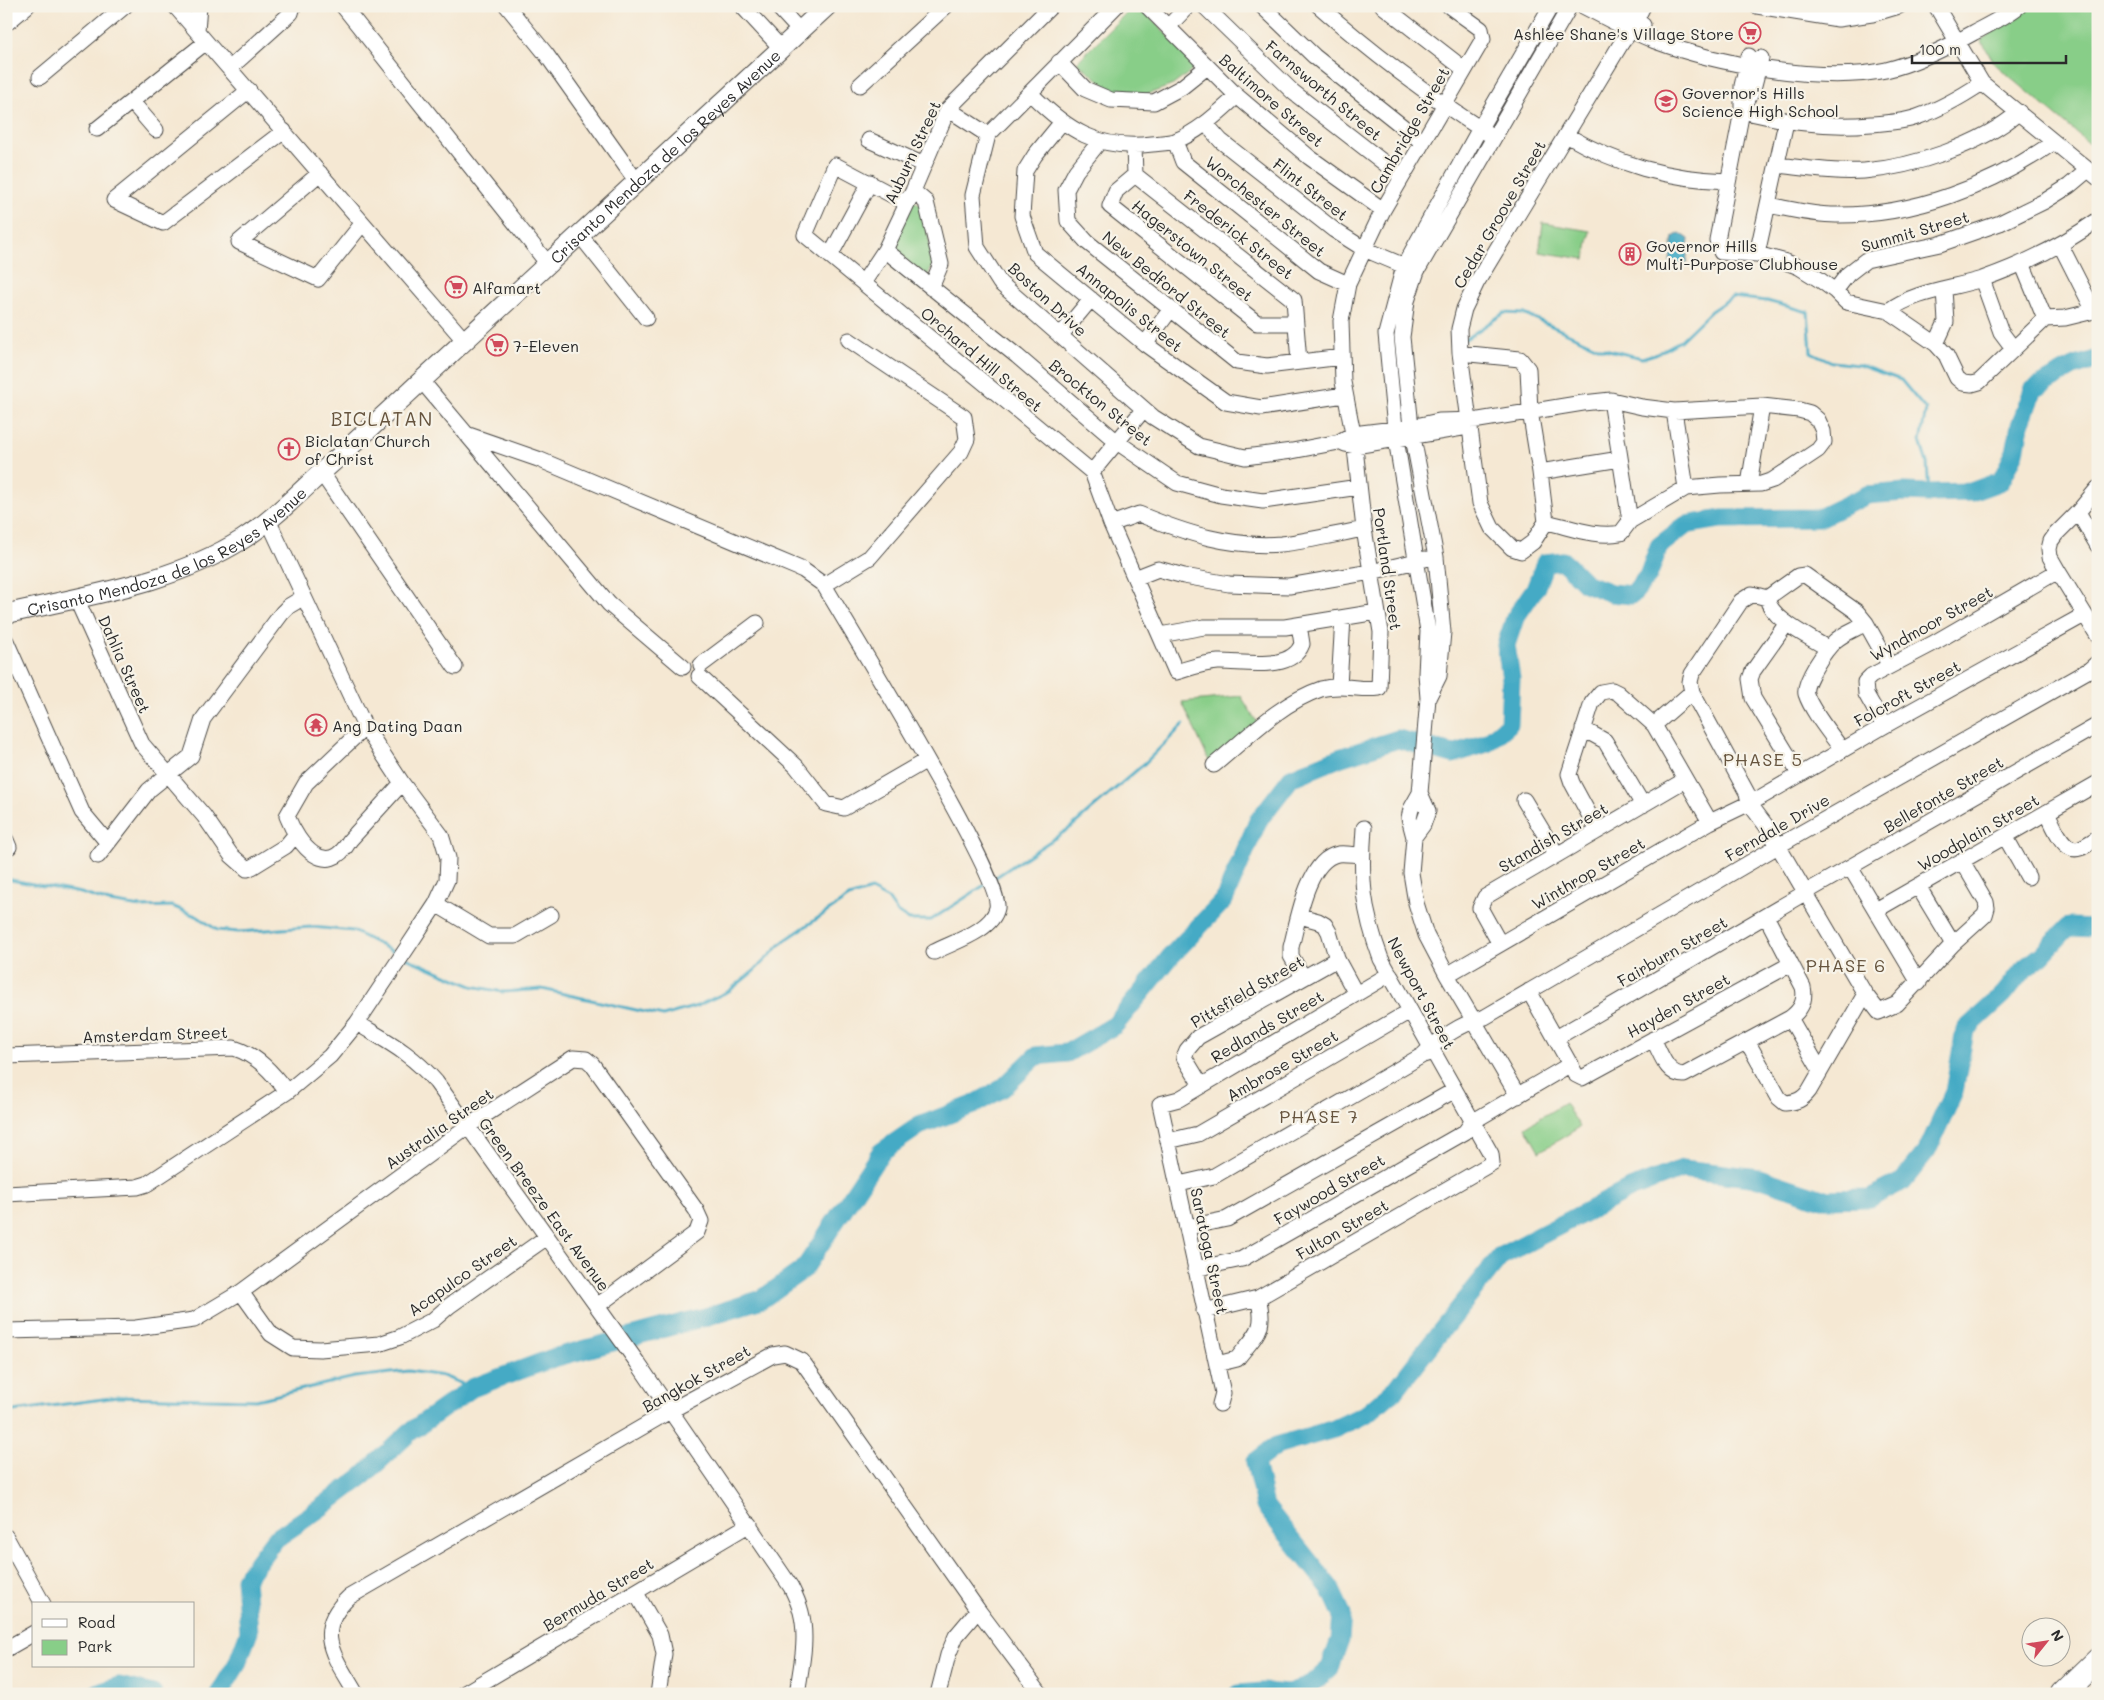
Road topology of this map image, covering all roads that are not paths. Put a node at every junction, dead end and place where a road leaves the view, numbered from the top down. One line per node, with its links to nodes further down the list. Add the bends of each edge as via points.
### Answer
1 (27, 6): 31 (street)
2 (125, 6): 43 (street)
3 (175, 6): 35 (street)
4 (199, 6): 35 (street)
5 (293, 6): 41 (street, via 291,14)
6 (343, 6): 91 (street)
7 (507, 6): 77 (street, via 546,54)
8 (742, 6): 37 (street)
9 (777, 6): 34 (street)
10 (828, 6): 34 (main road, Crisanto Mendoza de los Reyes Avenue)
11 (946, 6): 45 (street)
12 (1051, 6): 51 (street, Auburn Street)
13 (1116, 6): 39 (street)
14 (1147, 6): 33 (street, Baltimore Street)
15 (1188, 6): 33 (street)
16 (1204, 6): 75 (street, Farnsworth Street, via 1293,92)
17 (1262, 6): 67 (street, via 1314,56)
18 (1319, 6): 50 (street, via 1368,48)
19 (1383, 6): 42 (street)
20 (1449, 6): 42 (street, Cambridge Street, via 1481,30 1483,39)
21 (1551, 6): 57 (street)
22 (1570, 6): 63 (street)
23 (1583, 6): 32 (street)
24 (1610, 6): 32 (street)
25 (1644, 6): 32 (street, Cedar Groove Street)
26 (1757, 6): 27 (street, via 1838,19)
27 (1899, 6)
28 (1936, 6): 36 (street)
29 (2003, 6): 36 (street)
30 (2019, 6): 36 (street)
31 (8, 22)
32 (1629, 24): 38 (street, via 1686,50); 62 (street, Cedar Groove Street)
33 (1168, 27): 40 (street, Baltimore Street)
34 (800, 31): 37 (main road, Crisanto Mendoza de los Reyes Avenue)
35 (201, 36): 41 (street); 49 (street)
36 (1954, 38): 38 (street, via 1883,63 1816,66); 44 (street)
37 (781, 48): 77 (main road, Crisanto Mendoza de los Reyes Avenue)
38 (1754, 61): 52 (street, via 1742,86)
39 (1058, 62): 40 (street, via 1085,89 1111,100 1154,102 1182,87); 47 (street)
40 (1207, 67): 48 (street, Baltimore Street)
41 (230, 68): 46 (street)
42 (1464, 69): 50 (street, Cambridge Street)
43 (40, 77)
44 (1982, 83): 53 (street); 55 (street, via 1959,98 1916,117 1840,126)
45 (860, 85)
46 (249, 90): 60 (street); 60 (street, via 114,200 163,223)
47 (1030, 94): 54 (street); 61 (street)
48 (1236, 96): 56 (street); 81 (street, Baltimore Street, via 1309,157)
49 (132, 102): 58 (street); 59 (street)
50 (1444, 105): 57 (street); 67 (street, Cambridge Street)
51 (948, 110): 61 (street); 70 (street, Auburn Street)
52 (1742, 111): 55 (street); 76 (street)
53 (2019, 112): 68 (street); 71 (street, via 2008,121 1954,148 1890,167 1863,171)
54 (1062, 122): 65 (street); 99 (street, Annapolis Street, via 1025,171 1022,216 1035,253)
55 (1786, 122): 71 (street)
56 (1206, 124): 66 (street); 86 (street, Flint Street, via 1221,141 1334,230)
57 (1480, 128): 63 (street); 92 (street)
58 (97, 129)
59 (156, 130)
60 (284, 131): 72 (street)
61 (988, 135): 106 (street, Boston Drive, via 973,195 976,247 1000,283)
62 (1566, 135): 76 (street, via 1601,154 1648,170 1690,179); 112 (street, Cedar Groove Street, via 1477,282 1459,329)
63 (1494, 137): 92 (street)
64 (869, 140): 70 (street)
65 (1100, 141): 69 (street); 100 (street, New Bedford Street, via 1066,190 1068,221 1087,242)
66 (1175, 141): 69 (street); 95 (street, Worchester Street, via 1183,162 1319,271)
67 (1422, 142): 75 (street, Cambridge Street)
68 (2054, 142): 73 (street); 80 (street, via 2036,155 1979,184 1906,208 1834,215)
69 (1134, 146): 74 (street)
70 (924, 165): 79 (street, Auburn Street)
71 (1777, 165): 80 (street)
72 (320, 173): 83 (street); 83 (street, via 238,242 318,278)
73 (2093, 174): 98 (street, Summit Street, via 2000,223 1940,244 1866,260 1848,274)
74 (1135, 175): 105 (street, Frederick Street, via 1294,300); 105 (street, Hagerstown Street, via 1116,192 1110,206 1257,323)
75 (1402, 176): 81 (street, Cambridge Street)
76 (1728, 181): 88 (street, via 1718,246 1721,252)
77 (637, 182): 84 (main road, Crisanto Mendoza de los Reyes Avenue)
78 (870, 182): 79 (street, Orchard Hill Street); 89 (street); 89 (street, Orchard Hill Street, via 836,165 805,235)
79 (910, 197): 87 (street, Auburn Street); 96 (street, via 926,202 940,264)
80 (1768, 205): 88 (street)
81 (1383, 210): 86 (street, Cambridge Street)
82 (2097, 223): 85 (street)
83 (362, 224): 107 (street)
84 (580, 235): 91 (main road, Crisanto Mendoza de los Reyes Avenue); 103 (street)
85 (2060, 244): 90 (street); 102 (street)
86 (1364, 249): 92 (street, Flint Street); 95 (street, Cambridge Street)
87 (884, 250): 94 (street, Auburn Street); 96 (street, Brockton Street)
88 (1757, 254): 98 (street, via 1799,267)
89 (830, 256): 94 (street, Orchard Hill Street)
90 (2022, 263): 93 (street); 104 (street)
91 (548, 264): 107 (main road, Crisanto Mendoza de los Reyes Avenue)
92 (1411, 268): 123 (street, via 1402,337); 125 (street, via 1398,282 1386,334)
93 (1982, 279): 97 (street); 111 (street, via 2001,332)
94 (863, 283): 130 (street, Orchard Hill Street)
95 (1348, 284): 113 (street, Cambridge Street, via 1341,321)
96 (931, 288): 127 (street, Brockton Street)
97 (1944, 289): 101 (street, via 1908,298); 110 (street, via 1946,322)
98 (1836, 291): 101 (street, via 1846,302)
99 (1091, 299): 106 (street); 109 (street, Annapolis Street)
100 (1171, 309): 109 (street); 114 (street, New Bedford Street, via 1237,362 1267,366)
101 (1888, 311): 110 (street)
102 (2096, 311): 104 (street)
103 (646, 318)
104 (2045, 319): 111 (street)
105 (1295, 323): 114 (street, Frederick Street)
106 (1060, 336): 119 (street, Boston Drive)
107 (464, 340): 115 (main road, Crisanto Mendoza de los Reyes Avenue)
108 (849, 340): 148 (street, via 964,417 967,439 961,452 870,557)
109 (1145, 344): 116 (street, Annapolis Street, via 1226,402 1261,408)
110 (1936, 344): 111 (street, via 1950,360 1957,378 1972,384 1979,382)
111 (2013, 348)
112 (1460, 353): 120 (street, via 1520,358 1528,369); 122 (street, Cedar Groove Street)
113 (1342, 357): 114 (street, New Bedford Street); 116 (street, Portland Street)
114 (1299, 362)
115 (421, 380): 124 (street); 129 (main road, Crisanto Mendoza de los Reyes Avenue)
116 (1344, 395): 126 (street, Portland Street)
117 (1611, 400): 120 (street); 121 (street); 128 (street)
118 (1762, 406): 121 (street); 132 (street); 132 (street, via 1810,414 1818,420 1824,442 1818,450 1774,480)
119 (1144, 409): 126 (street, Boston Drive, via 1199,446 1245,457); 127 (street)
120 (1530, 411): 122 (street); 131 (street)
121 (1674, 411): 134 (street)
122 (1472, 422): 123 (street); 139 (street, Cedar Groove Street, via 1480,503 1492,528 1512,548 1521,551 1533,542)
123 (1412, 432): 125 (street); 143 (street)
124 (466, 434): 148 (street, via 538,459 803,570); 167 (street, via 608,604 683,667 692,660)
125 (1395, 434): 126 (street); 144 (street)
126 (1354, 440): 133 (street, Portland Street)
127 (1117, 442): 130 (street); 133 (street, Brockton Street, via 1177,482 1222,496 1263,501)
128 (1620, 459): 131 (street); 138 (street)
129 (321, 472): 137 (main road, Crisanto Mendoza de los Reyes Avenue); 165 (street)
130 (1092, 472): 140 (street)
131 (1540, 472): 139 (street)
132 (1749, 484): 134 (street)
133 (1359, 486): 141 (street, Portland Street)
134 (1686, 488): 138 (street)
135 (2098, 488): 136 (street)
136 (2078, 512): 142 (street); 146 (street, via 2051,541 2050,557)
137 (268, 520): 149 (street); 150 (main road, Crisanto Mendoza de los Reyes Avenue, via 244,538 192,566 144,583)
138 (1630, 521): 139 (street, via 1621,533 1604,535)
139 (1546, 522)
140 (1111, 524): 141 (street, via 1140,514 1184,532 1236,543 1272,544); 147 (street)
141 (1364, 529): 145 (street, Portland Street)
142 (2098, 546)
143 (1436, 557): 144 (street); 170 (street, via 1443,632 1439,676)
144 (1417, 561): 145 (street); 170 (street, via 1428,631)
145 (1371, 572): 147 (street, via 1289,586 1229,584 1158,569); 152 (street, Portland Street)
146 (2058, 572): 154 (street); 164 (street, Wyndmoor Street)
147 (1135, 578): 160 (street)
148 (824, 585): 177 (street)
149 (304, 597): 174 (street); 179 (street, via 282,613 203,719 191,756)
150 (76, 598): 153 (main road, Crisanto Mendoza de los Reyes Avenue); 179 (street, Dahlia Street, via 142,744)
151 (1767, 598): 157 (street, via 1773,612); 158 (street, via 1798,576 1805,575 1857,612); 169 (street, via 1752,594 1742,601 1692,674)
152 (1377, 612): 155 (street); 168 (street, Portland Street, via 1381,632 1379,688)
153 (6, 614)
154 (2084, 615): 161 (street); 173 (street, Folcroft Street)
155 (1344, 618): 159 (street); 168 (street)
156 (757, 622): 167 (street)
157 (1787, 623): 163 (street); 180 (street, via 1753,671 1750,688)
158 (1866, 623): 163 (street); 164 (street)
159 (1299, 625): 160 (street, via 1285,628 1204,627); 160 (street, via 1302,644 1295,656 1287,660 1215,662 1176,672)
160 (1160, 635)
161 (2098, 636)
162 (6, 641): 196 (street, via 82,812)
163 (1827, 648): 176 (street, via 1806,684 1806,692)
164 (1890, 666): 173 (street, Wyndmoor Street, via 1870,676 1864,688)
165 (455, 667)
166 (2095, 667): 197 (street, Ferndale Drive)
167 (700, 670): 177 (street, via 796,766 826,804 844,808)
168 (1339, 686): 178 (street, Portland Street, via 1321,689 1285,707)
169 (1692, 692): 171 (street); 185 (street)
170 (1428, 698): 184 (street)
171 (1654, 725): 175 (street, via 1612,690 1601,692 1592,703); 181 (street)
172 (2098, 725): 202 (street, Bellefonte Street)
173 (1884, 726): 176 (street, Folcroft Street)
174 (365, 727): 182 (street); 192 (street, via 306,784 287,816)
175 (1583, 729): 187 (street, via 1605,741); 191 (street, via 1569,774)
176 (1842, 750): 180 (street, Folcroft Street)
177 (927, 760): 213 (street, via 973,844 997,898 995,915 985,927)
178 (1214, 765)
179 (168, 773): 192 (street, Dahlia Street, via 204,816 230,855 247,869 280,850); 196 (street, via 149,790)
180 (1800, 775): 185 (street, Folcroft Street)
181 (1686, 780): 187 (street, Standish Street); 189 (street)
182 (402, 783): 192 (street, via 338,856 323,859 313,855); 206 (street, via 441,835 448,858 446,880)
183 (2098, 783): 188 (street, Woodplain Street)
184 (1420, 791): 194 (street, via 1409,818); 194 (street, via 1428,811)
185 (1750, 799): 189 (street, Winthrop Street); 197 (street, via 1774,824)
186 (1524, 800): 198 (street)
187 (1642, 805): 191 (street, Standish Street)
188 (2047, 812): 193 (street, Woodplain Street); 195 (street, via 2066,845 2072,849)
189 (1710, 822): 211 (street, Winthrop Street)
190 (1364, 828): 200 (street, Newport Street)
191 (1598, 831): 198 (street, Standish Street)
192 (296, 834)
193 (2005, 836): 201 (street, Woodplain Street); 203 (street)
194 (1414, 837): 217 (street, via 1411,873 1416,903 1426,935)
195 (2098, 838)
196 (108, 843): 199 (street)
197 (1782, 844): 205 (street, via 1799,867); 220 (street, Ferndale Drive)
198 (1557, 855): 211 (street, Standish Street, via 1484,897 1480,908)
199 (98, 856)
200 (1362, 856): 209 (street, via 1338,854 1324,862 1313,874); 216 (street, Newport Street, via 1364,899 1370,931)
201 (1962, 861): 204 (street, Woodplain Street); 212 (street, via 1987,908 1985,915)
202 (1850, 867): 205 (street, Bellefonte Street); 207 (street)
203 (2028, 877)
204 (1918, 886): 207 (street, Woodplain Street); 212 (street)
205 (1808, 894): 210 (street, Fairburn Street); 222 (street)
206 (436, 904): 208 (street, via 489,936 515,936); 226 (street)
207 (1876, 910): 219 (street)
208 (551, 915)
209 (1300, 916): 214 (street, via 1325,925); 218 (street, via 1291,947)
210 (1766, 916): 215 (street); 227 (street, Fairburn Street)
211 (1500, 944): 217 (street, Winthrop Street)
212 (1953, 944): 219 (street)
213 (934, 952)
214 (1337, 959): 218 (street, Pittsfield Street); 221 (street)
215 (1791, 964): 224 (street, via 1805,996); 228 (street, Hayden Street)
216 (1390, 974): 221 (street, Redlands Street); 223 (street, Newport Street)
217 (1447, 975): 225 (street)
218 (1303, 977): 234 (street, Pittsfield Street, via 1198,1037 1184,1057)
219 (1919, 983): 222 (street, via 1897,1004 1879,1012)
220 (1529, 991): 225 (street, Ferndale Drive); 227 (street)
221 (1356, 994): 234 (street, Redlands Street)
222 (1865, 994): 233 (street)
223 (1410, 1011): 230 (street, Newport Street); 241 (street, Ambrose Street, via 1198,1134)
224 (1794, 1014): 229 (street); 233 (street)
225 (1479, 1022): 230 (street, Ferndale Drive); 237 (street)
226 (357, 1023): 236 (street, via 330,1056); 240 (street, Green Breeze East Avenue, via 420,1064)
227 (1556, 1038): 232 (street)
228 (1653, 1039): 229 (street, via 1670,1071 1676,1075 1684,1075); 232 (street, Hayden Street, via 1582,1078 1576,1075)
229 (1747, 1041): 233 (street, via 1779,1098 1786,1103 1803,1099)
230 (1429, 1051): 235 (street, Newport Street); 243 (street, Ferndale Drive, via 1214,1176)
231 (6, 1056): 236 (street, Amsterdam Street, via 234,1048 262,1062)
232 (1571, 1064): 237 (street, Faywood Street)
233 (1820, 1070)
234 (1202, 1085): 238 (street, Redlands Street, via 1178,1099)
235 (1455, 1090): 239 (street, Newport Street); 245 (street, via 1227,1219)
236 (287, 1092): 244 (street, via 147,1184)
237 (1518, 1096): 239 (street, Faywood Street)
238 (1160, 1104): 241 (street, Saratoga Street)
239 (1472, 1122): 242 (street, Newport Street, via 1491,1154); 247 (street, Faywood Street, via 1465,1132 1242,1259)
240 (468, 1126): 246 (street, Green Breeze East Avenue); 248 (street, Australia Street); 250 (street, Australia Street, via 568,1060 586,1059 592,1064 701,1221 697,1232)
241 (1168, 1141): 243 (street, Saratoga Street)
242 (1492, 1163): 249 (street, Fulton Street)
243 (1179, 1184): 245 (street, Saratoga Street)
244 (6, 1194)
245 (1188, 1227): 247 (street, Saratoga Street)
246 (547, 1238): 248 (street, Acapulco Street, via 433,1320 379,1344 293,1348 271,1334); 250 (street, Green Breeze East Avenue)
247 (1195, 1269): 251 (street, Saratoga Street)
248 (241, 1292): 252 (street, Australia Street, via 194,1320 136,1328)
249 (1258, 1298): 251 (street, Fulton Street); 253 (street, via 1263,1315 1261,1328 1237,1359)
250 (597, 1306): 255 (street, Green Breeze East Avenue)
251 (1204, 1311): 253 (street, Saratoga Street)
252 (6, 1331)
253 (1216, 1364): 254 (street, Saratoga Street, via 1223,1393)
254 (1220, 1404)
255 (670, 1412): 256 (street); 260 (street, Bangkok Street, via 773,1355 785,1353 802,1361); 266 (street, Bangkok Street, via 349,1597 336,1609 328,1638)
256 (750, 1524): 258 (street, Bermuda Street); 269 (street, via 791,1587 801,1612 804,1651)
257 (6, 1537): 259 (street)
258 (636, 1593): 267 (street, Bermuda Street); 268 (street, via 660,1636 664,1654)
259 (42, 1602)
260 (978, 1610): 265 (street, Bangkok Street); 270 (street, via 956,1636)
261 (32, 1634): 262 (street)
262 (6, 1649)
263 (2098, 1659): 271 (highway)
264 (2098, 1680): 272 (highway)
265 (1034, 1691)
266 (356, 1694)
267 (462, 1694)
268 (658, 1694)
269 (797, 1694)
270 (938, 1694)
271 (2062, 1694)
272 (2084, 1694)

